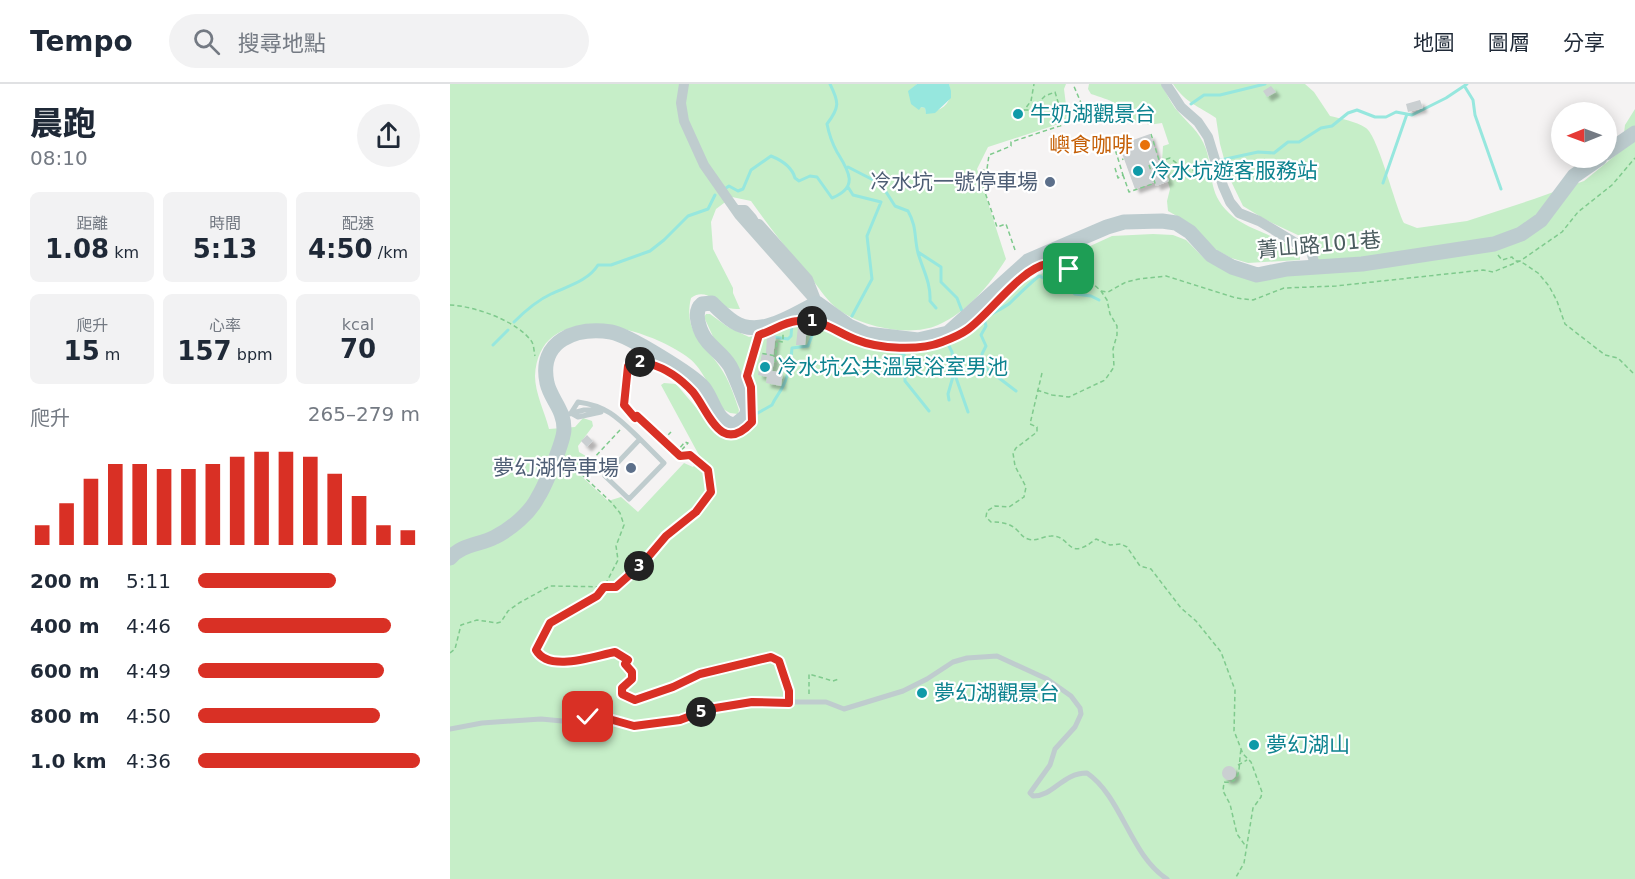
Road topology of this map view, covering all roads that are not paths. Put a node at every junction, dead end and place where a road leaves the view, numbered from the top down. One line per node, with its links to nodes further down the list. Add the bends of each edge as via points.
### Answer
1 (684, 84): 6 (street, via 684,121 704,165)
2 (1166, 84): 9 (street, via 1208,137 1223,186 1239,213 1311,252)
3 (1635, 134): 4 (street)
4 (1617, 146)
5 (1586, 168): 9 (street, 菁山路101巷, via 1574,176 1541,220 1521,234 1494,244)
6 (737, 210): 7 (street, via 745,210); 8 (street, via 747,208); 10 (street)
7 (752, 218): 8 (street); 10 (street)
8 (766, 231): 10 (street, via 808,279)
9 (1316, 267): 10 (street, 菁山路101巷, via 1257,275 1211,255 1176,223 1124,222 1028,261 948,333 918,340 867,333 849,326)
10 (817, 303): 11 (street, via 761,328 734,322 712,303 699,307 697,316 706,341 730,367 748,409 739,423 728,424 720,418 706,390 687,372 614,332 600,331 566,336 551,350 547,384)
11 (567, 415): 12 (lane, via 606,410); 13 (street, via 538,499 518,521)
12 (640, 439): 12 (lane, via 664,463 629,499 605,476)
13 (450, 558)
14 (450, 729): 15 (lane, via 482,723 588,717 634,726 680,720 709,709 752,702 808,700 844,709 903,691 953,662 997,656 1047,679 1071,696 1080,708 1075,727 1055,749 1050,765 1030,793 1041,796 1070,776 1087,773 1095,778 1148,861)
15 (1167, 879)

